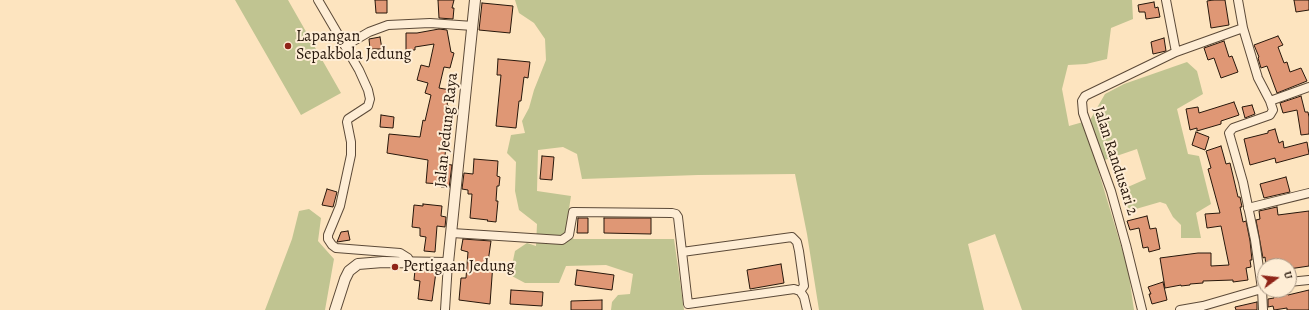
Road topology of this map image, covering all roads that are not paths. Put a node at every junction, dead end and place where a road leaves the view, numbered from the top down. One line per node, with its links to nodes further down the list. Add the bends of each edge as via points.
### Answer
1 (318, 0): 7 (street)
2 (475, 0): 5 (street, Jalan Jedung Raya)
3 (1166, 0): 8 (street)
4 (1238, 0): 6 (street)
5 (473, 26): 7 (street, via 430,23 388,25 369,32); 13 (street, Jalan Jedung Raya)
6 (1243, 28): 8 (street, Jalan Randusari 2); 10 (street, via 1258,78)
7 (345, 46): 16 (street, via 359,70 370,98 368,106 347,122 351,155 340,206 328,239 336,248 400,252)
8 (1176, 52): 27 (street, Jalan Randusari 2, via 1085,96 1082,101 1083,113 1111,191)
9 (1309, 87): 10 (street)
10 (1270, 101): 12 (street, via 1273,110 1270,115 1233,128 1229,133)
11 (1309, 193): 12 (street)
12 (1248, 208): 15 (street)
13 (452, 233): 14 (street, via 562,240 568,235 573,212 672,213 678,217); 17 (street, Jalan Jedung Raya)
14 (682, 252): 20 (street, via 792,237 798,242 804,286); 23 (street)
15 (1258, 258)
16 (411, 263): 17 (street); 24 (street, via 371,263 353,267 345,278)
17 (448, 263): 25 (street, Jalan Jedung Raya)
18 (1309, 280): 19 (street)
19 (1297, 281)
20 (800, 291): 23 (street, via 794,289); 26 (street)
21 (1257, 291): 28 (street)
22 (1264, 298): 29 (street)
23 (689, 307)
24 (335, 310)
25 (445, 310)
26 (807, 310)
27 (1142, 310)
28 (1180, 310)
29 (1263, 310)

